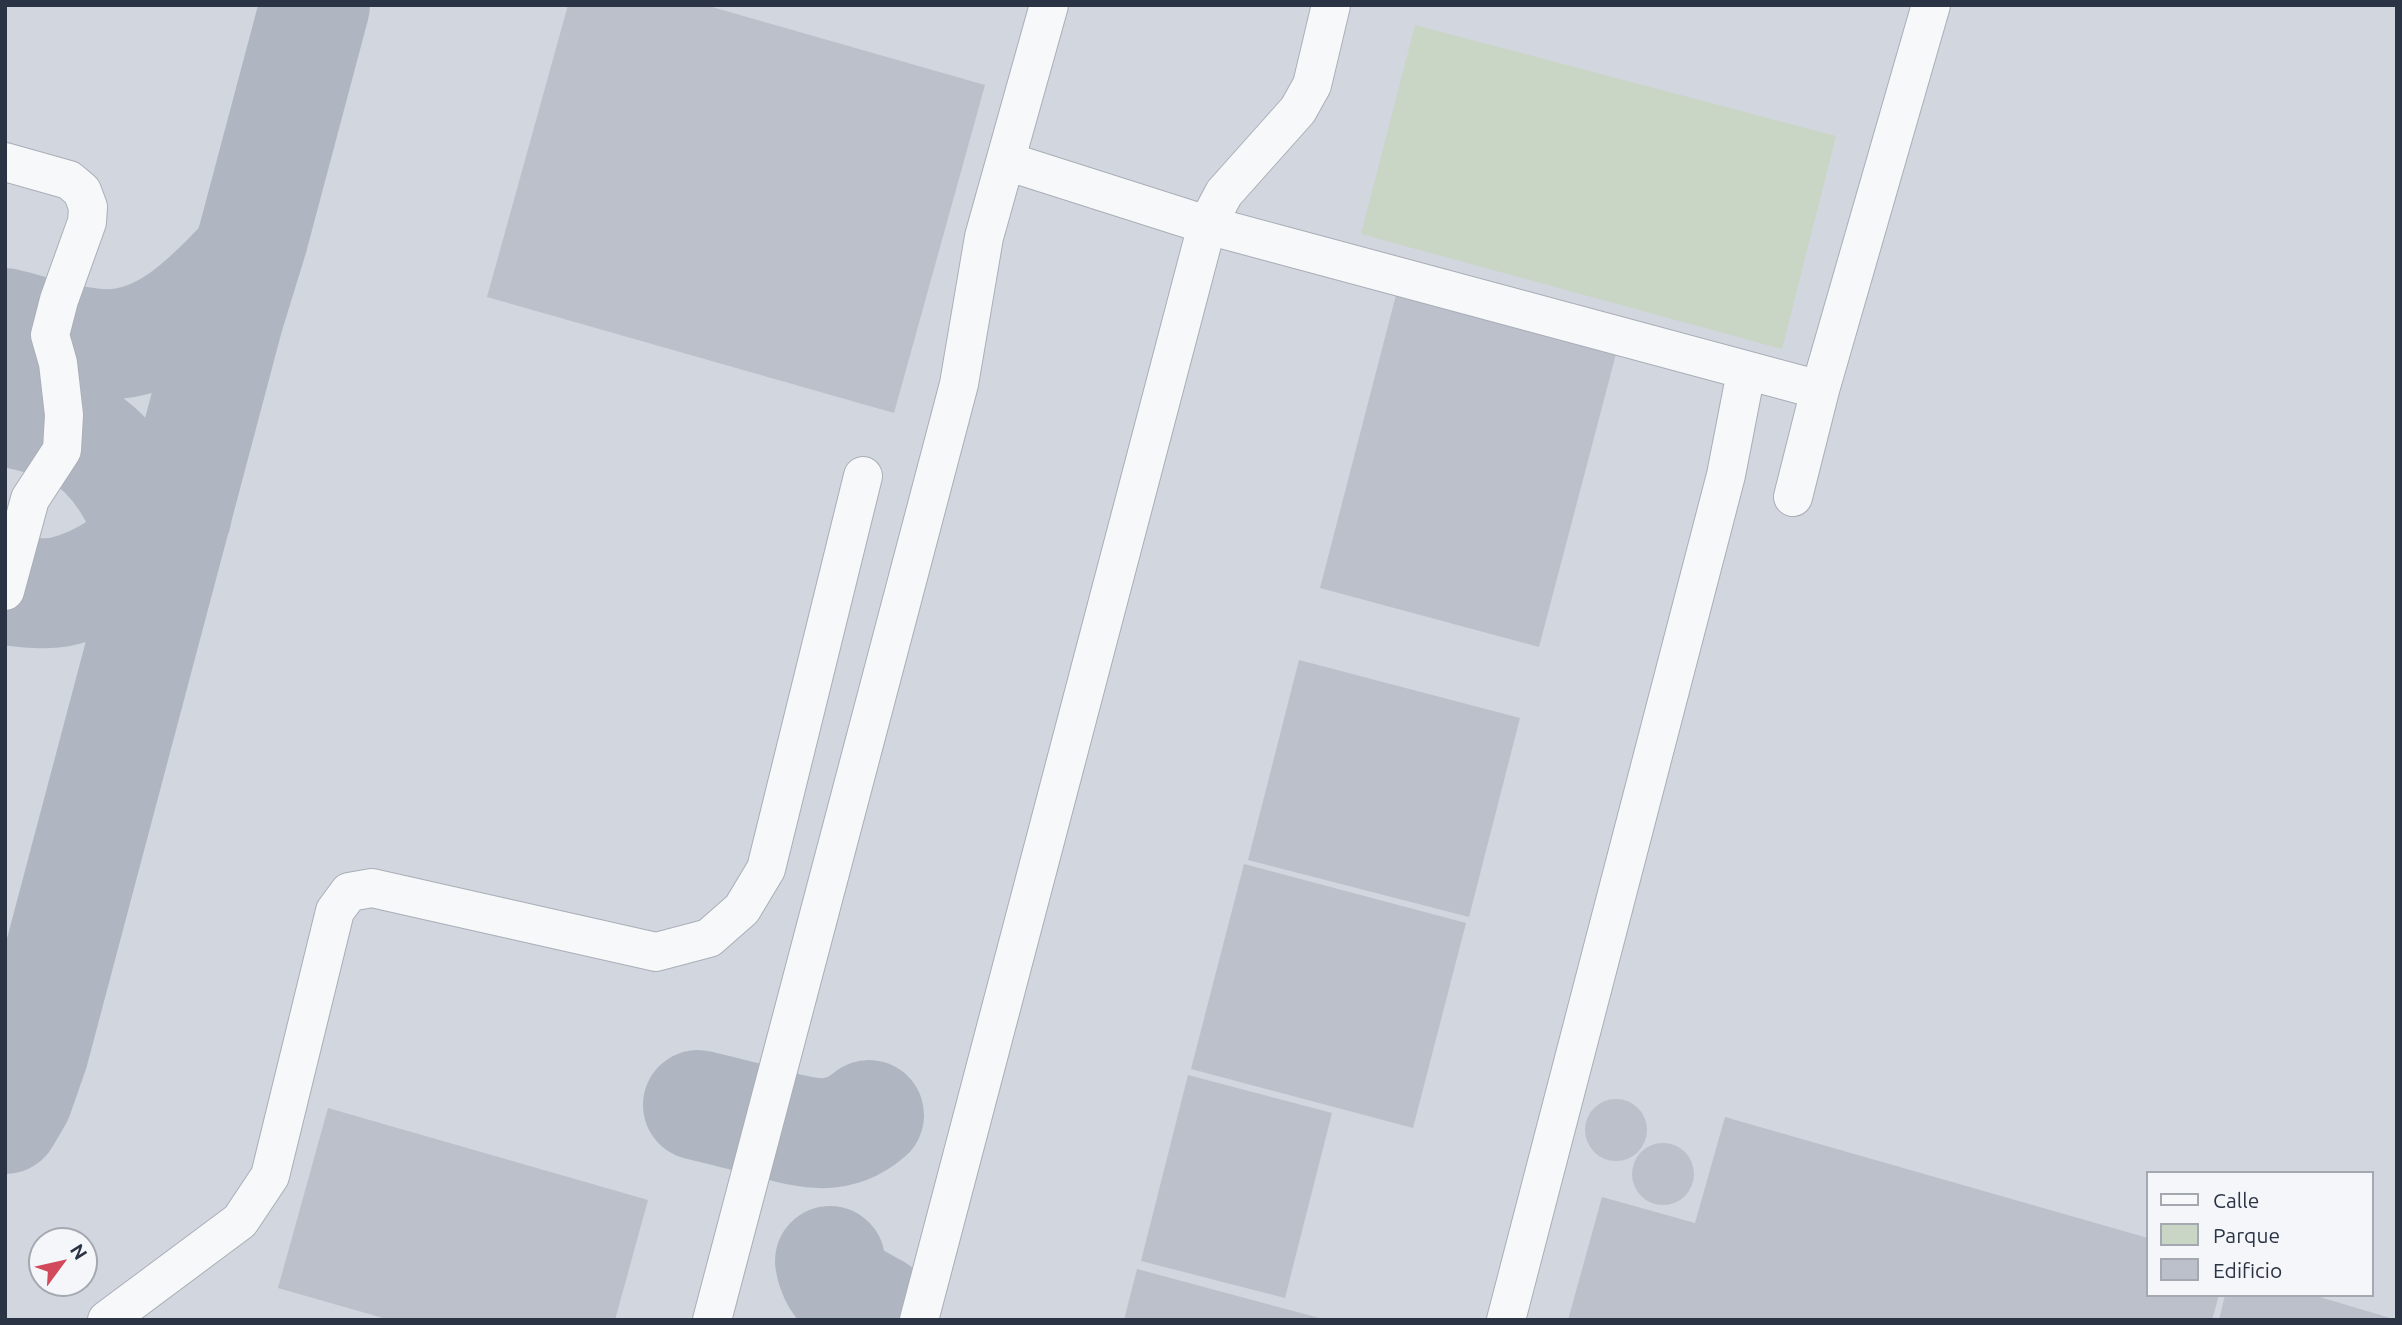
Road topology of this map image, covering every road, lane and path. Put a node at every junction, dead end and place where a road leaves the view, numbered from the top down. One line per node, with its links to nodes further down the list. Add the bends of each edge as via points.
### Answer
1 (1049, 5): 5 (lane)
2 (1331, 5): 6 (lane, via 1308,93 1224,193)
3 (1931, 5): 8 (lane)
4 (5, 162): 11 (lane, via 69,180 82,191 88,208 51,335 65,415 62,450 30,499)
5 (1006, 162): 6 (lane); 13 (lane, via 984,237 959,384)
6 (1207, 225): 7 (lane); 14 (lane)
7 (1746, 372): 8 (lane); 15 (lane, via 1726,475)
8 (1821, 390): 10 (lane)
9 (863, 476): 12 (lane, via 766,869 742,909 709,938 656,952 372,888 349,892 335,911 270,1176 240,1221)
10 (1793, 497)
11 (5, 591)
12 (118, 1318)
13 (712, 1320)
14 (919, 1320)
15 (1506, 1320)

